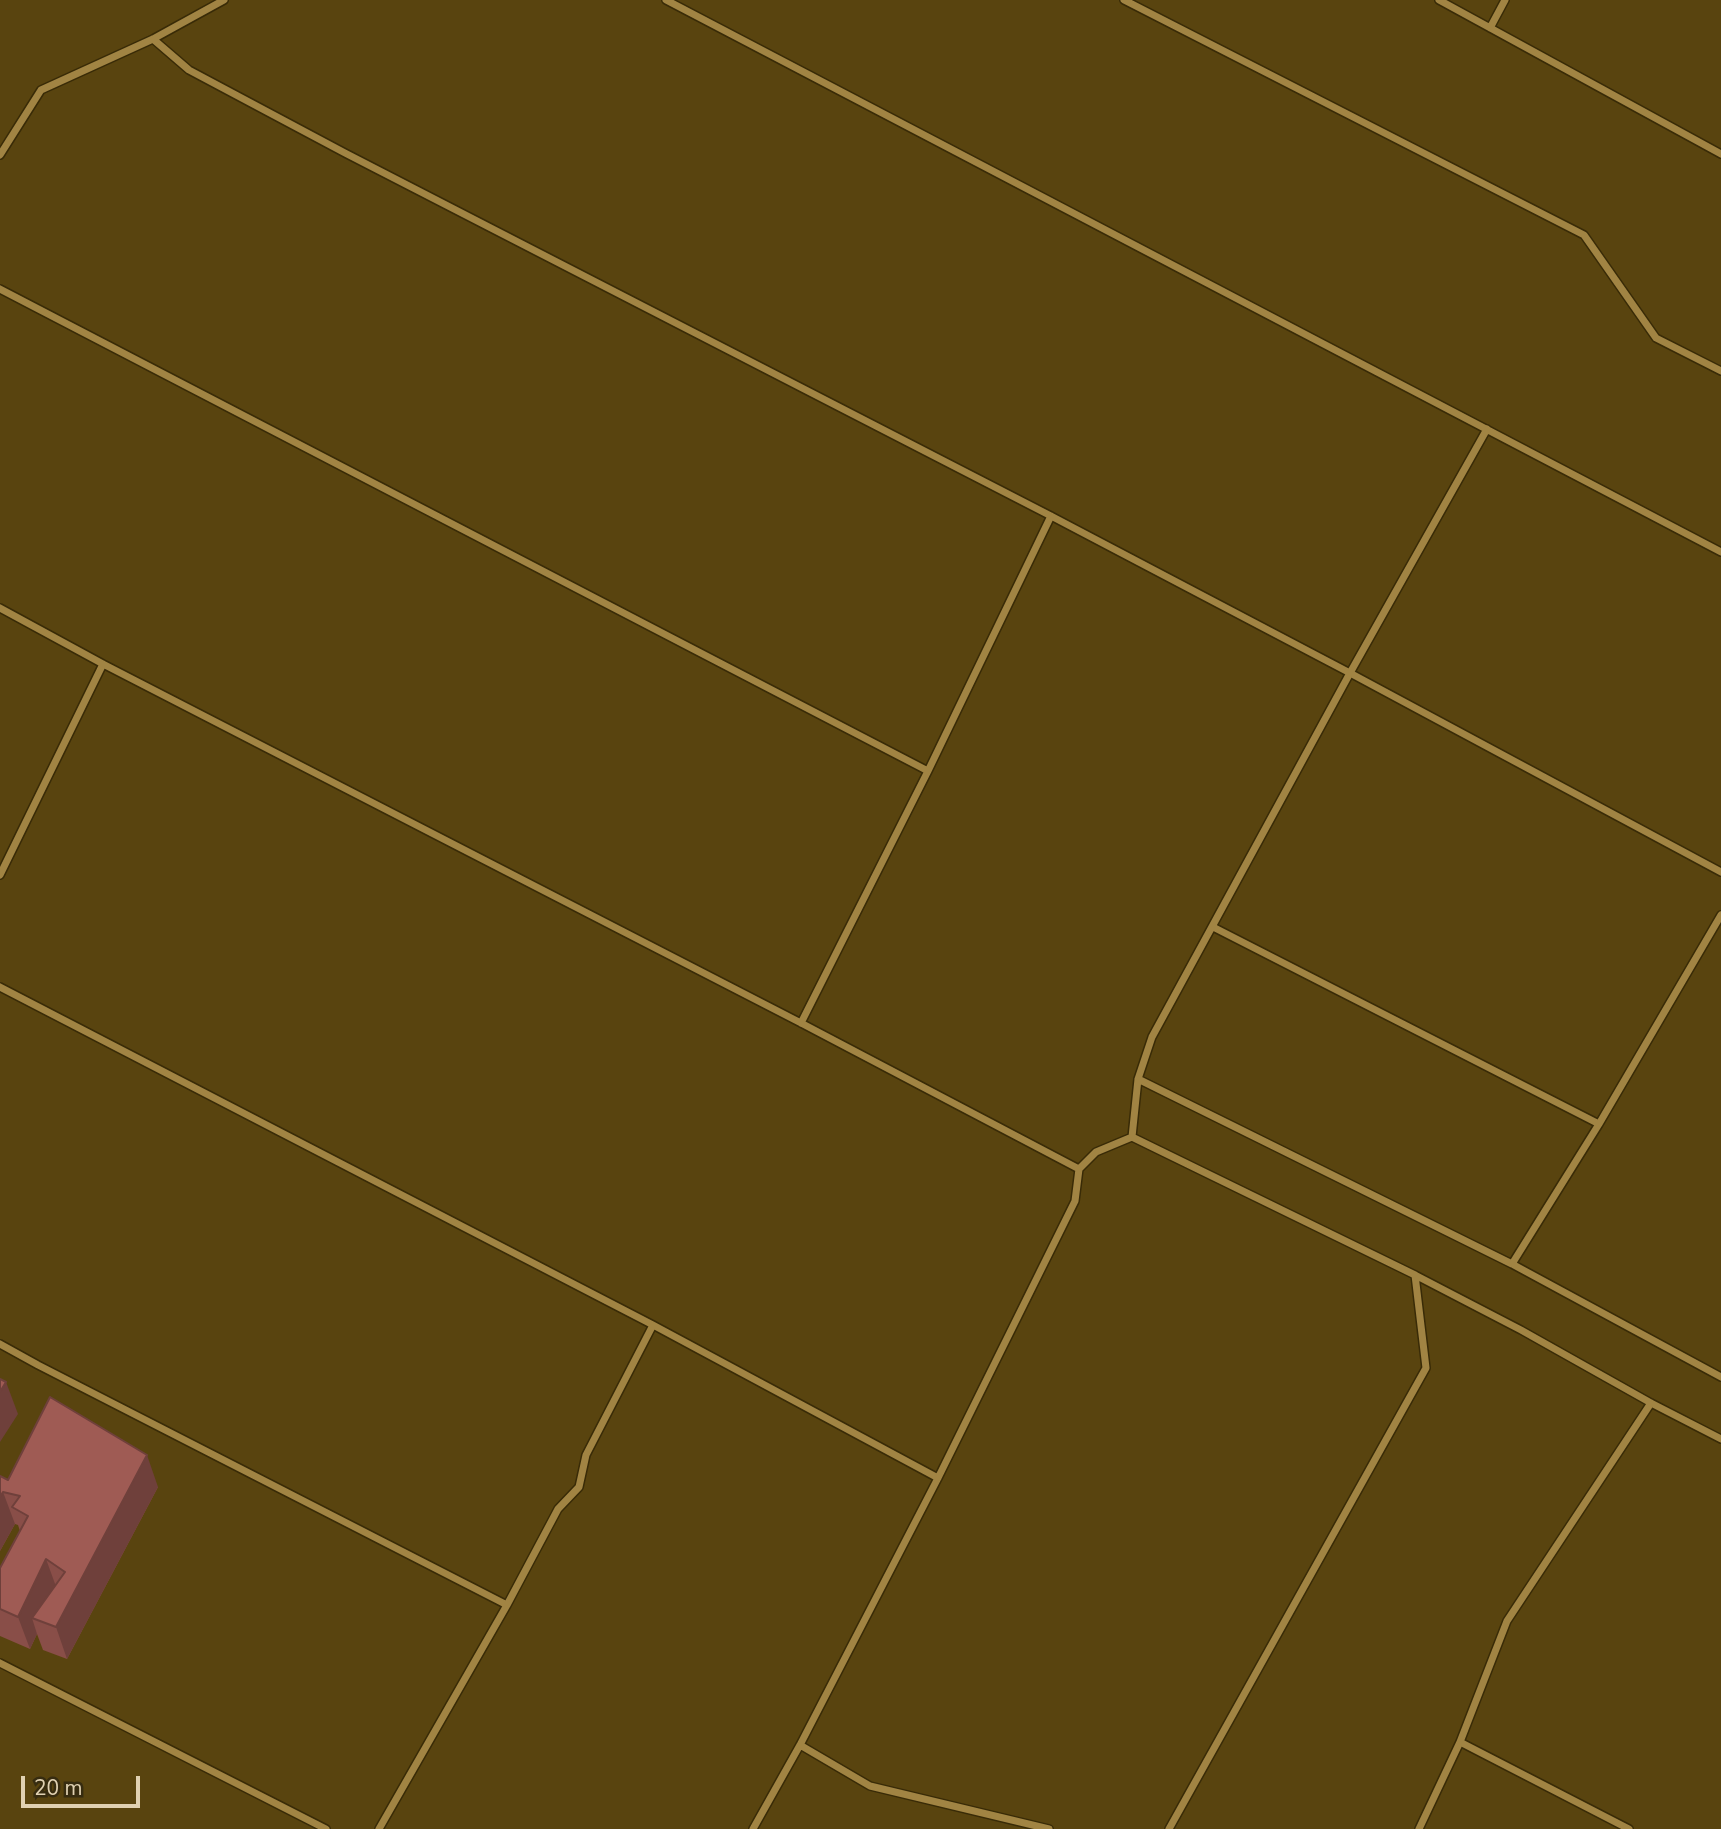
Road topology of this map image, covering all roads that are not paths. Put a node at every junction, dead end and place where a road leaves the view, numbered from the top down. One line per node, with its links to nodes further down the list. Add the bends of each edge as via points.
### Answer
1 (224, 0): 7 (street)
2 (666, 0): 12 (street)
3 (1124, 0): 11 (street, via 1584,235 1656,338)
4 (1439, 0): 6 (street)
5 (1505, 0): 6 (street)
6 (1490, 28): 8 (street)
7 (153, 39): 9 (street, via 41,90); 13 (street, via 189,70 345,153)
8 (1721, 154)
9 (0, 155)
10 (0, 289): 18 (street)
11 (1721, 371)
12 (1487, 429): 14 (street); 17 (street)
13 (1051, 516): 17 (street); 18 (street)
14 (1721, 552)
15 (0, 608): 16 (street)
16 (103, 664): 20 (street); 24 (street)
17 (1350, 673): 19 (street); 22 (street)
18 (928, 771): 24 (street)
19 (1721, 872)
20 (0, 875)
21 (1721, 915): 26 (street)
22 (1213, 927): 25 (street, via 1152,1037); 26 (street)
23 (0, 987): 31 (street)
24 (801, 1023): 28 (street)
25 (1138, 1079): 27 (street); 29 (street)
26 (1599, 1124): 29 (street)
27 (1132, 1138): 28 (street, via 1096,1152); 30 (street)
28 (1079, 1169): 36 (street, via 1075,1201)
29 (1512, 1264): 33 (street)
30 (1415, 1275): 34 (street); 45 (street, via 1426,1368)
31 (653, 1325): 36 (street); 37 (street, via 586,1455 579,1486 558,1508)
32 (0, 1344): 37 (street)
33 (1721, 1377)
34 (1651, 1403): 35 (street); 39 (street, via 1507,1621)
35 (1721, 1438)
36 (938, 1478): 40 (street)
37 (507, 1605): 42 (street)
38 (0, 1663): 41 (street)
39 (1460, 1742): 46 (street); 47 (street)
40 (800, 1745): 43 (street); 44 (street, via 870,1786)
41 (326, 1829)
42 (379, 1829)
43 (753, 1829)
44 (1049, 1829)
45 (1169, 1829)
46 (1419, 1829)
47 (1629, 1829)

